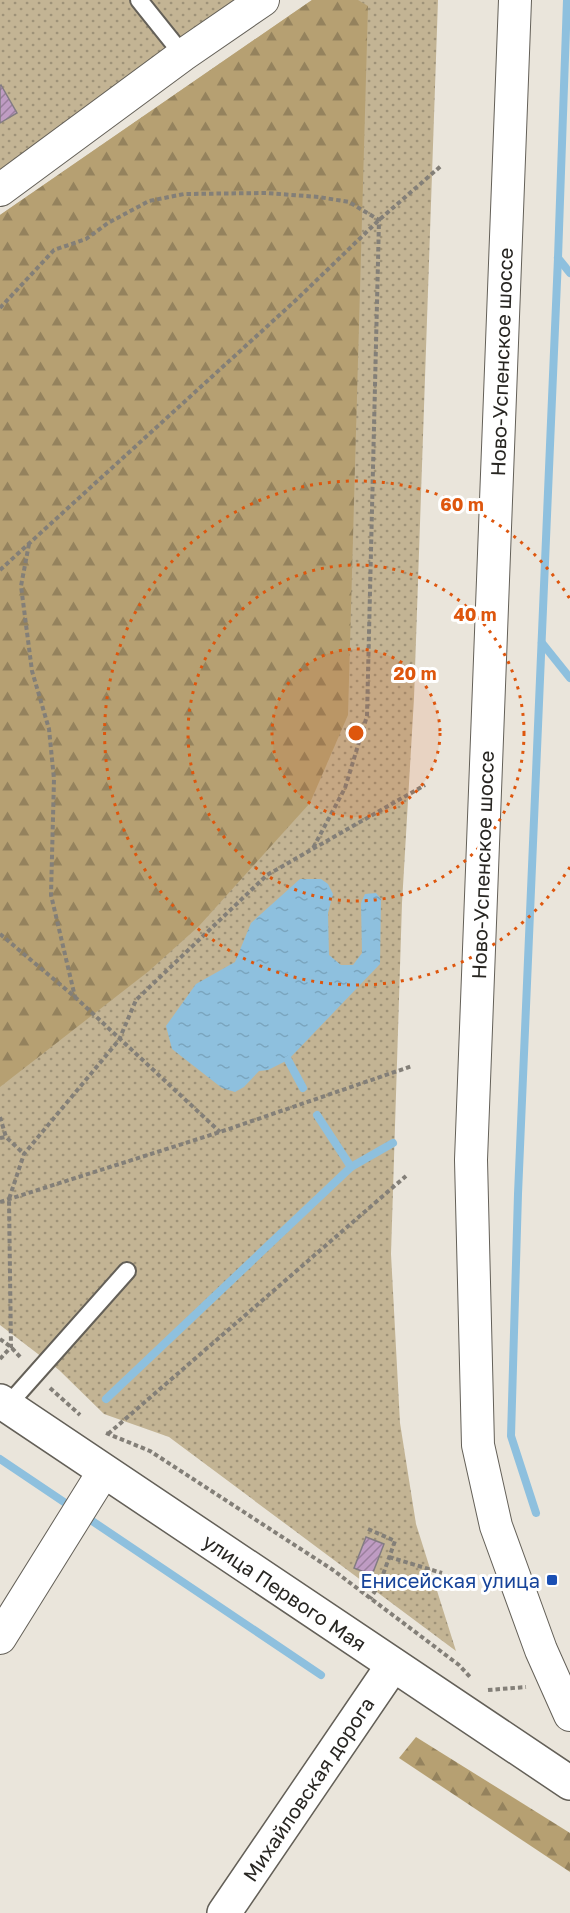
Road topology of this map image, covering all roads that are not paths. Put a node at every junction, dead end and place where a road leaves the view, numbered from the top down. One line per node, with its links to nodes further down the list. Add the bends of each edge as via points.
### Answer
1 (139, 0): 4 (lane)
2 (263, 0): 4 (street)
3 (514, 0): 11 (street, Ново-Успенское шоссе, via 471,1160 478,1445 496,1526 541,1650)
4 (183, 55): 5 (street)
5 (0, 190)
6 (127, 1271): 7 (lane, via 36,1374)
7 (3, 1404): 8 (street, улица Первого Мая)
8 (104, 1471): 9 (street); 10 (street, улица Первого Мая)
9 (0, 1638)
10 (393, 1665): 12 (street, улица Первого Мая); 13 (street, Михайловская дорога)
11 (570, 1715)
12 (570, 1783)
13 (224, 1913)

